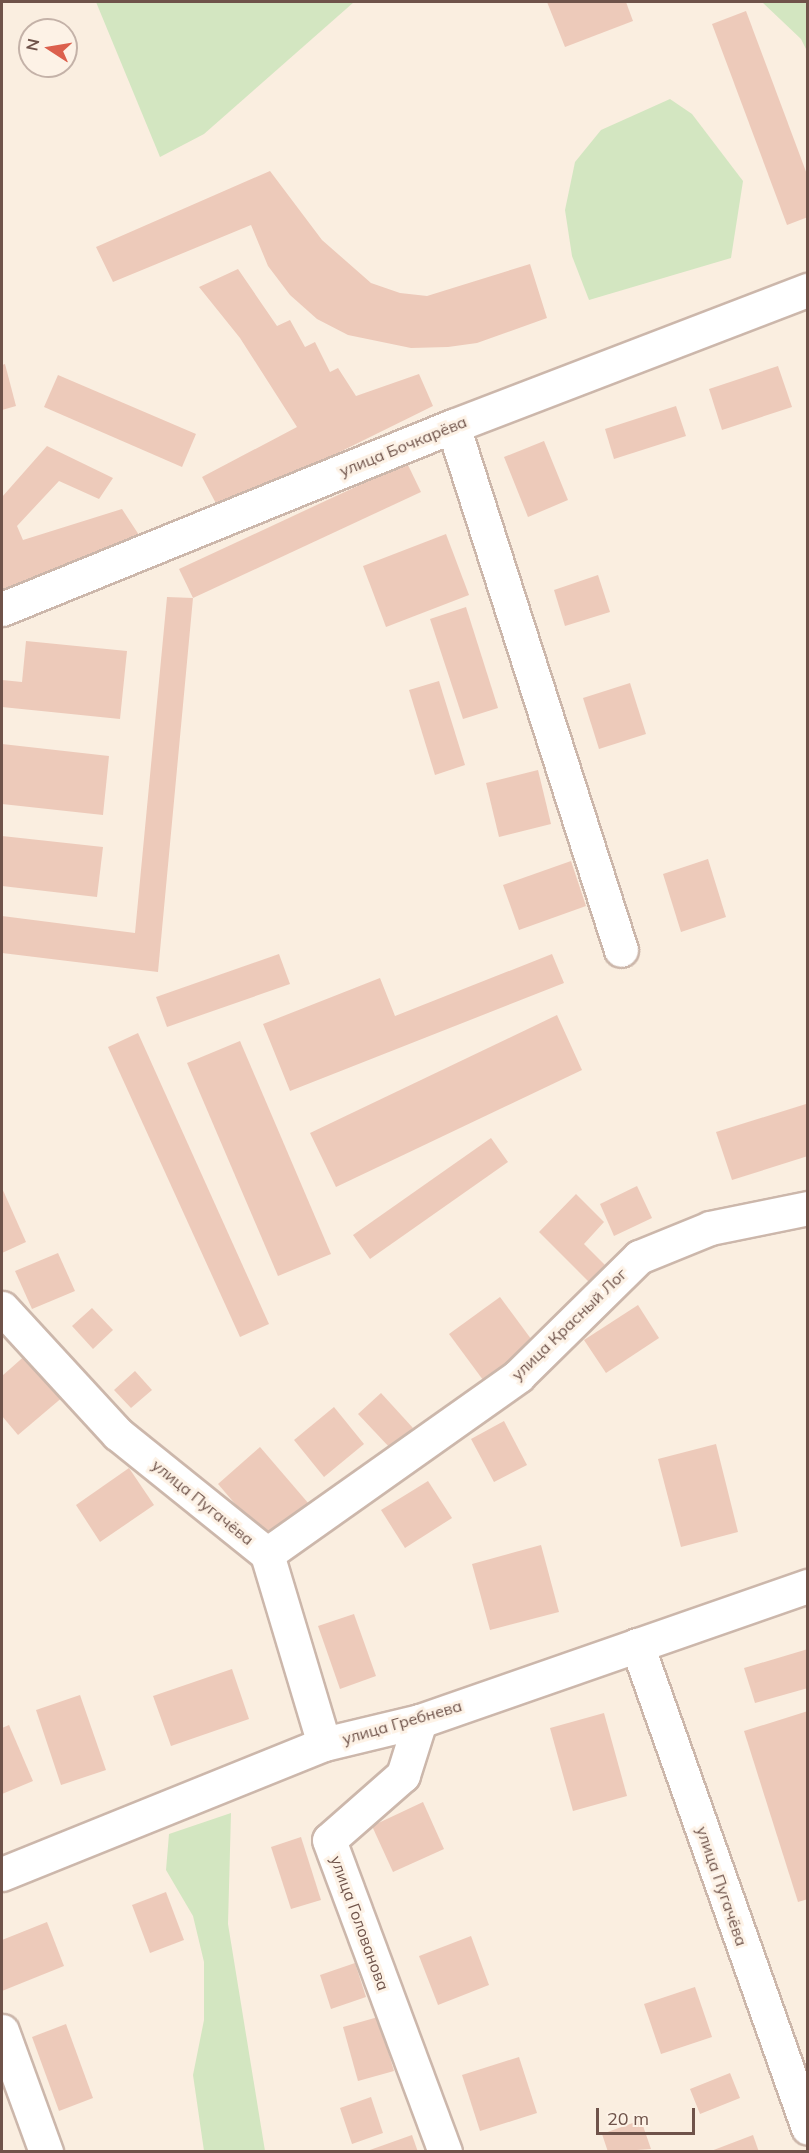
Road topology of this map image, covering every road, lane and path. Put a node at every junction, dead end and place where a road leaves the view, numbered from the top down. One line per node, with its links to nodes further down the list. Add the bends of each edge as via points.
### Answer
1 (807, 291): 2 (street, улица Бочкарёва)
2 (453, 426): 3 (street, улица Бочкарёва); 4 (street)
3 (2, 609)
4 (621, 950)
5 (807, 1208): 7 (street, улица Красный Лог, via 710,1228 639,1257 518,1376)
6 (2, 1308): 7 (street, улица Пугачёва, via 118,1434)
7 (267, 1554): 11 (street, улица Пугачёва)
8 (807, 1586): 9 (street, улица Гребнева)
9 (638, 1645): 10 (street, улица Гребнева); 14 (street, улица Пугачёва)
10 (420, 1721): 11 (street, улица Гребнева); 16 (street, улица Голованова, via 403,1775 329,1840)
11 (324, 1744): 12 (street, улица Гребнева)
12 (2, 1874)
13 (2, 2031): 15 (street)
14 (807, 2128)
15 (46, 2151)
16 (445, 2151)

